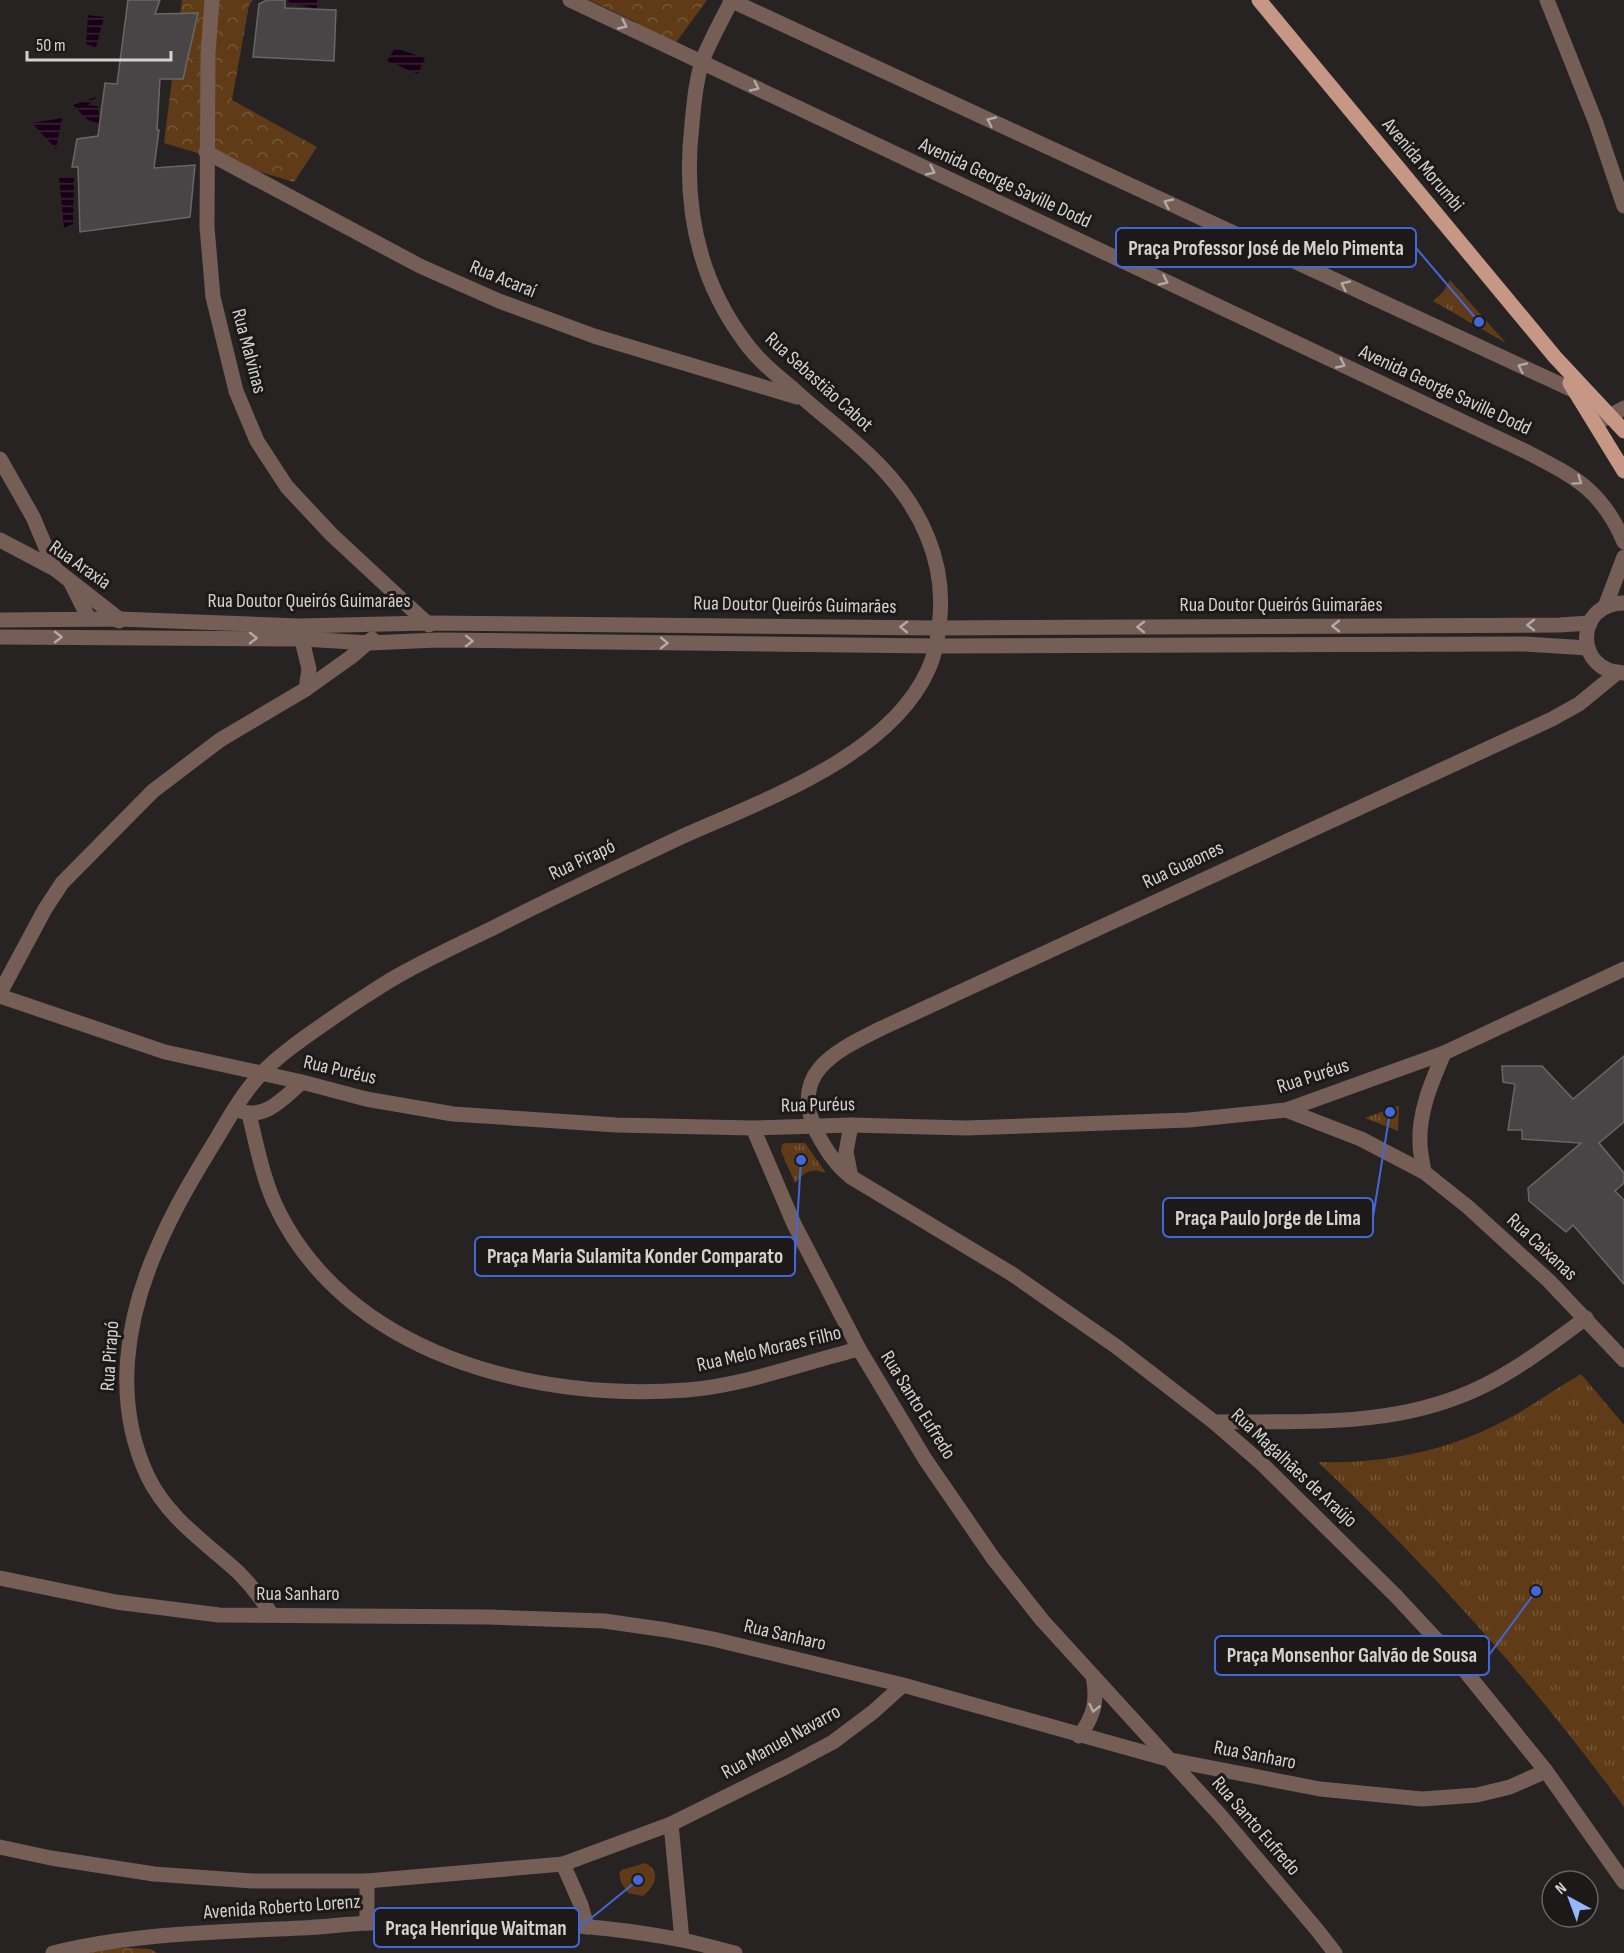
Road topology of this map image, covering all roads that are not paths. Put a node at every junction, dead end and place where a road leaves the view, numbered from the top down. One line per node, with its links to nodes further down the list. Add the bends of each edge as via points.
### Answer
1 (212, 0): 7 (street, Rua Malvinas)
2 (570, 0): 6 (street, Avenida George Saville Dodd, one-way to 6)
3 (731, 0): 6 (street, Rua Sebastião Cabot); 10 (street, one-way to 3)
4 (1259, 0): 9 (main road, Avenida Morumbi)
5 (1547, 0): 8 (street)
6 (702, 62): 11 (street, Rua Sebastião Cabot, via 689,148 691,213 699,250 716,295 744,340); 19 (street, Avenida George Saville Dodd, one-way to 19, via 1537,457 1598,497)
7 (206, 152): 11 (street, Rua Acaraí, via 420,266 499,301 594,336); 28 (street, Rua Malvinas, via 213,297 236,391 257,441 287,487 332,535)
8 (1624, 206)
9 (1555, 357): 10 (main road, Avenida Morumbi); 13 (main road, Avenida Morumbi)
10 (1575, 391): 14 (main road, Avenida Morumbi)
11 (803, 399): 31 (street, Rua Sebastião Cabot, via 884,470 919,517 941,577)
12 (1624, 408): 13 (street)
13 (1610, 416): 14 (street); 15 (main road, Avenida Morumbi)
14 (1595, 424): 17 (main road, Avenida Morumbi)
15 (1624, 431)
16 (0, 459): 21 (street, via 33,517)
17 (1624, 471)
18 (0, 540): 21 (street, Rua Araxia)
19 (1624, 542)
20 (1624, 557): 24 (street)
21 (56, 569): 22 (street, Rua Araxia)
22 (70, 580): 25 (street); 26 (street, Rua Araxia)
23 (1624, 603): 24 (street)
24 (1605, 607): 29 (street)
25 (89, 619): 26 (street, Rua Doutor Queirós Guimarães); 27 (street, Rua Doutor Queirós Guimarães)
26 (119, 619): 32 (street, Rua Doutor Queirós Guimarães); 33 (street)
27 (0, 620)
28 (428, 623): 30 (street, Rua Doutor Queirós Guimarães); 31 (street, Rua Doutor Queirós Guimarães, one-way to 28); 35 (street, Rua Malvinas)
29 (1590, 623): 31 (street, Rua Doutor Queirós Guimarães, one-way to 31); 38 (street, via 1586,635)
30 (381, 624): 32 (street, Rua Doutor Queirós Guimarães); 36 (street)
31 (938, 628): 37 (street, Rua Sebastião Cabot)
32 (301, 632): 33 (street, Rua Doutor Queirós Guimarães, one-way to 32); 36 (street, Rua Doutor Queirós Guimarães); 40 (street, via 309,669)
33 (121, 636): 34 (street, Rua Doutor Queirós Guimarães, one-way to 33)
34 (0, 637)
35 (438, 640): 36 (street, Rua Doutor Queirós Guimarães); 37 (street, Rua Doutor Queirós Guimarães, one-way to 37)
36 (369, 643): 40 (street)
37 (936, 646): 38 (street, Rua Doutor Queirós Guimarães, via 1525,644); 44 (street, Rua Pirapó, via 915,694 874,738 849,755 399,975 325,1023)
38 (1588, 648): 39 (street, via 1599,665)
39 (1621, 673): 49 (street, Rua Guaones, via 1552,719 848,1045 825,1062 809,1084)
40 (306, 690): 42 (street, via 220,740 153,791 117,825 62,883)
41 (1624, 969): 43 (street, Rua Puréus)
42 (0, 995): 44 (street, Rua Puréus, via 165,1052)
43 (1444, 1053): 47 (street, Rua Puréus); 52 (street, via 1429,1086 1424,1112 1420,1143)
44 (261, 1073): 45 (street, Rua Puréus); 46 (street, Rua Pirapó)
45 (302, 1082): 48 (street, via 275,1106); 51 (street, Rua Puréus, via 366,1099 453,1114 616,1125)
46 (234, 1109): 48 (street); 59 (street, Rua Pirapó, via 177,1202 145,1275 128,1348 128,1404 146,1472 160,1499 237,1572)
47 (1286, 1110): 50 (street, Rua Puréus, via 1189,1120 966,1128); 52 (street, Rua Caixanas, via 1361,1139)
48 (249, 1114): 55 (street, Rua Melo Moraes Filho, via 274,1201 315,1265 346,1298 378,1322 430,1350 528,1381 624,1393 689,1390 771,1375)
49 (814, 1125): 50 (street, Rua Puréus); 51 (street, Rua Puréus); 53 (street, Rua Magalhães de Araújo, via 833,1160)
50 (851, 1125): 53 (street, via 846,1152)
51 (753, 1128): 55 (street, Rua Santo Eufredo, via 794,1224)
52 (1424, 1172): 54 (street, Rua Caixanas, via 1468,1207)
53 (851, 1177): 57 (street, Rua Magalhães de Araújo, via 1022,1281 1117,1347)
54 (1586, 1318): 56 (street, Rua Caixanas); 57 (street, via 1498,1378 1459,1397 1417,1410 1374,1419)
55 (859, 1349): 60 (street, Rua Santo Eufredo, via 925,1460 993,1558)
56 (1624, 1360)
57 (1214, 1422): 64 (street, Rua Magalhães de Araújo, via 1396,1596 1461,1666)
58 (0, 1578): 59 (street, Rua Sanharo, via 116,1602 219,1615)
59 (272, 1615): 61 (street, Rua Sanharo, via 604,1621 713,1639)
60 (1093, 1676): 62 (street, one-way to 62, via 1095,1708); 63 (street, Rua Santo Eufredo)
61 (903, 1685): 62 (street, Rua Sanharo); 65 (street, Rua Manuel Navarro, via 833,1742)
62 (1079, 1736): 63 (street, Rua Sanharo)
63 (1171, 1760): 64 (street, Rua Sanharo, via 1320,1789 1422,1799 1477,1795 1510,1787); 75 (street, Rua Santo Eufredo)
64 (1546, 1771): 69 (street, Rua Magalhães de Araújo)
65 (671, 1824): 67 (street, Avenida Roberto Lorenz); 72 (street)
66 (0, 1847): 68 (street, Avenida Roberto Lorenz, via 154,1874 252,1881)
67 (563, 1864): 68 (street, Avenida Roberto Lorenz); 71 (street)
68 (367, 1881): 70 (street)
69 (1624, 1882)
70 (367, 1923): 71 (street, Avenida Roberto Lorenz, via 469,1921); 73 (street, Avenida Roberto Lorenz, via 130,1939)
71 (587, 1927): 72 (street, Avenida Roberto Lorenz)
72 (682, 1940): 74 (street, Avenida Roberto Lorenz)
73 (53, 1953)
74 (735, 1953)
75 (1335, 1953)

